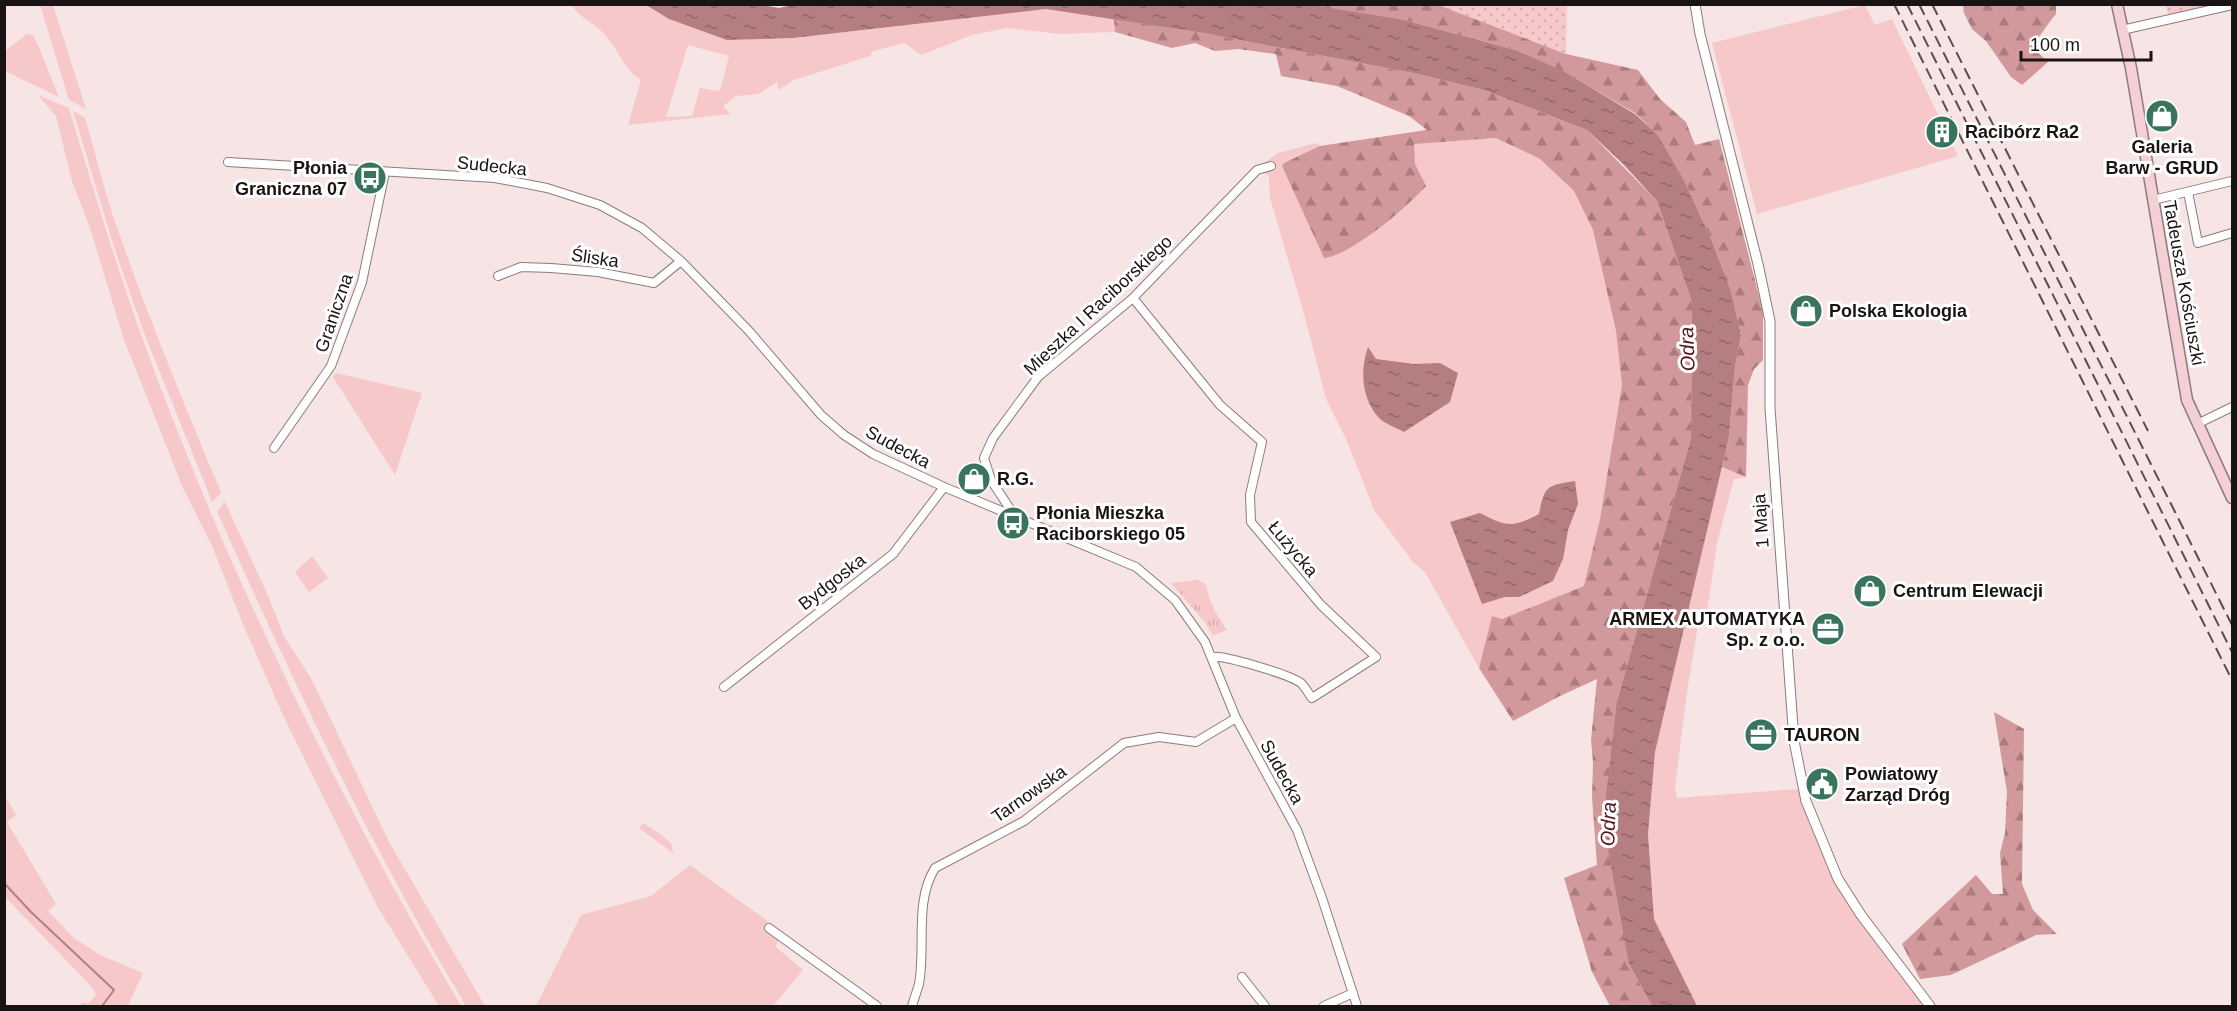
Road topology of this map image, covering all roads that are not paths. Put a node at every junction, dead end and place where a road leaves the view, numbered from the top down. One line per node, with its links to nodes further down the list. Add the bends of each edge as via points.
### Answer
1 (1695, 4): 32 (street, 1 Maja, via 1770,321 1770,408 1794,741 1806,801 1838,879)
2 (2117, 4): 4 (main road, Tadeusza Kościuszki)
3 (2232, 5): 4 (street)
4 (2122, 30): 10 (main road, Tadeusza Kościuszki)
5 (228, 162): 7 (street, Sudecka)
6 (1271, 166): 14 (street, Mieszka I Raciborskiego, via 1257,170)
7 (385, 172): 12 (street, Sudecka, via 495,178 547,188 600,205 642,228); 17 (street, Graniczna, via 362,282 332,366)
8 (2232, 181): 9 (street)
9 (2188, 192): 10 (street); 11 (street, via 2198,243)
10 (2153, 200): 16 (main road, Tadeusza Kościuszki, via 2187,400)
11 (2232, 233)
12 (681, 261): 13 (street, Śliska, via 654,283 551,268 521,267); 18 (street, Sudecka, via 749,331 821,415 844,435 873,454)
13 (498, 276)
14 (1132, 298): 20 (street, Mieszka I Raciborskiego, via 1038,377 993,438 984,458 991,480); 21 (street, Łużycka, via 1220,405 1262,442 1250,495 1251,522 1321,605 1376,657 1312,699 1300,682 1249,663)
15 (2232, 407): 16 (street)
16 (2197, 424): 19 (main road, Tadeusza Kościuszki)
17 (274, 448)
18 (944, 488): 20 (street, Sudecka); 22 (street, Bydgoska, via 893,554)
19 (2232, 498)
20 (1016, 518): 21 (street, Sudecka, via 1136,567 1175,600)
21 (1212, 657): 23 (street, Sudecka)
22 (724, 687)
23 (1236, 718): 26 (street, Sudecka, via 1297,830); 28 (street, Tarnowska, via 1197,742 1159,737 1124,743 1024,821 935,868 924,897 919,983)
24 (769, 928): 27 (street)
25 (1242, 977): 29 (street)
26 (1353, 993): 30 (street); 31 (street, Sudecka)
27 (877, 1006)
28 (912, 1006)
29 (1265, 1006)
30 (1324, 1006)
31 (1358, 1006)
32 (1930, 1006)

